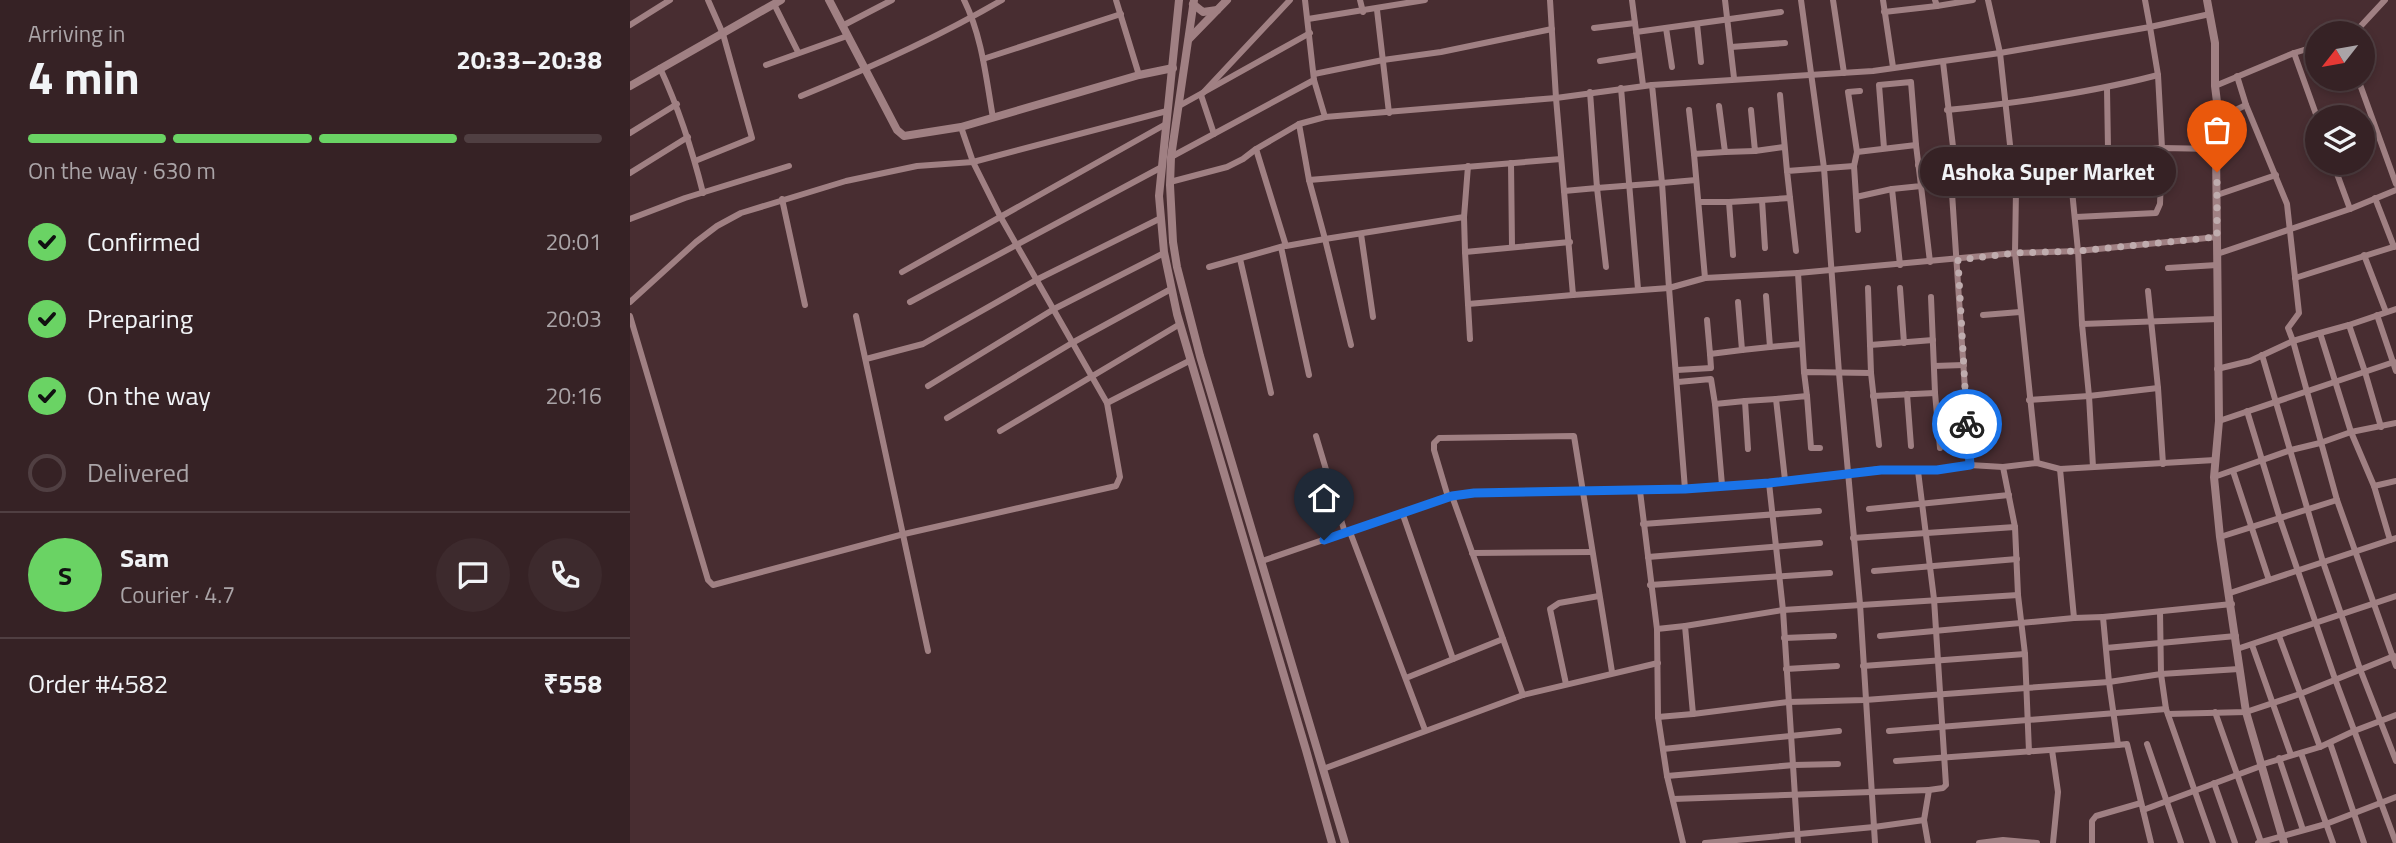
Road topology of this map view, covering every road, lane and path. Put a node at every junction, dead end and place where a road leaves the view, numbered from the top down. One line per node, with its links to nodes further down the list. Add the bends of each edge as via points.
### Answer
1 (670, 0): 41 (street)
2 (708, 0): 49 (street)
3 (829, 0): 42 (street)
4 (892, 0): 42 (street)
5 (964, 0): 35 (street)
6 (1002, 0): 35 (street)
7 (1116, 0): 33 (street)
8 (1179, 0): 68 (street)
9 (1227, 0): 29 (street)
10 (1290, 0): 87 (street)
11 (1305, 0): 36 (street)
12 (1360, 0): 30 (street)
13 (1425, 0): 28 (street)
14 (1550, 0): 45 (street)
15 (1632, 0): 39 (street)
16 (1724, 0): 37 (street)
17 (1801, 0): 72 (street)
18 (1833, 0): 71 (street)
19 (1883, 0): 32 (street)
20 (1973, 0): 27 (street)
21 (1988, 0): 56 (street)
22 (2145, 0): 43 (street)
23 (2207, 0): 34 (street)
24 (2385, 0): 38 (street)
25 (777, 2): 49 (street); 55 (street)
26 (1193, 2): 29 (street, via 1203,12); 51 (street)
27 (1936, 3): 32 (street)
28 (1377, 9): 30 (street); 60 (street)
29 (1217, 10): 51 (street)
30 (1363, 12): 36 (street)
31 (1781, 12): 37 (street)
32 (1884, 12): 66 (street)
33 (1121, 14): 59 (street); 73 (street)
34 (2210, 14): 43 (street); 81 (street, via 2216,43)
35 (972, 17): 59 (street); 70 (street)
36 (1308, 19): 48 (street)
37 (1728, 20): 40 (street); 53 (street)
38 (2365, 21)
39 (1635, 23): 46 (street); 47 (street)
40 (1697, 24): 44 (street); 62 (street)
41 (630, 25)
42 (842, 26): 50 (street)
43 (2150, 27): 56 (street); 74 (street)
44 (1666, 28): 47 (street); 65 (street)
45 (1552, 29): 60 (street); 90 (street)
46 (1594, 29)
47 (1636, 32): 58 (street)
48 (1310, 33): 76 (street); 87 (street)
49 (723, 34): 67 (street); 127 (street, via 752,138)
50 (847, 36): 55 (street); 70 (street)
51 (1188, 39): 69 (street)
52 (1785, 43): 53 (street)
53 (1731, 47): 77 (street)
54 (2305, 50): 57 (street)
55 (797, 52): 64 (street)
56 (2000, 53): 63 (street); 92 (street)
57 (2294, 53): 75 (street); 94 (street)
58 (1639, 55): 61 (street); 78 (street)
59 (983, 59): 103 (street)
60 (1383, 60): 76 (street); 101 (street)
61 (1600, 61)
62 (1702, 62)
63 (1943, 62): 66 (street); 99 (street)
64 (766, 65)
65 (1672, 67)
66 (1893, 67): 71 (street)
67 (660, 68): 80 (street); 91 (street)
68 (1173, 68): 69 (street); 73 (street); 100 (street)
69 (1185, 68): 95 (street)
70 (865, 70): 89 (street); 107 (street, via 901,134 913,137)
71 (1844, 73): 72 (street)
72 (1811, 74): 77 (street); 136 (street)
73 (1139, 75): 103 (street)
74 (2158, 75): 83 (street); 114 (street)
75 (2237, 76): 81 (street); 93 (street)
76 (1314, 77): 102 (street); 109 (street)
77 (1734, 78): 79 (street)
78 (1643, 85): 79 (street); 82 (street)
79 (1652, 85): 146 (street)
80 (630, 86)
81 (2215, 86): 104 (street)
82 (1621, 88): 86 (street); 148 (street)
83 (2107, 89): 92 (street); 116 (street)
84 (1860, 91): 121 (street, via 1848,92)
85 (2362, 91): 147 (street)
86 (1590, 92): 90 (street); 150 (street)
87 (1201, 95): 95 (street); 109 (street)
88 (1780, 95): 112 (street)
89 (801, 96)
90 (1556, 98): 101 (street); 126 (street)
91 (677, 104): 108 (street); 110 (street)
92 (2007, 104): 99 (street); 124 (street)
93 (2246, 105): 104 (street); 141 (street)
94 (2313, 105)
95 (1179, 106): 125 (street)
96 (1719, 106): 120 (street)
97 (1689, 110): 122 (street)
98 (1751, 110): 119 (street)
99 (1947, 110): 123 (street)
100 (1167, 111): 105 (street); 128 (street)
101 (1389, 113): 102 (street)
102 (1325, 117): 106 (street)
103 (993, 118): 107 (street)
104 (2219, 118): 117 (street)
105 (1166, 124): 135 (street); 164 (street)
106 (1299, 124): 115 (street); 143 (street)
107 (961, 127): 128 (street)
108 (630, 133)
109 (1214, 134): 125 (street)
110 (688, 138): 127 (street); 138 (street)
111 (1916, 145): 113 (street); 113 (street, via 1911,82 1879,85); 131 (street)
112 (1784, 147): 119 (street); 137 (street)
113 (1884, 148): 121 (street)
114 (2162, 148): 116 (street); 117 (street); 166 (street, via 2158,212)
115 (1256, 149): 145 (street, via 1227,167); 176 (street)
116 (2108, 149): 118 (street)
117 (2216, 149): 155 (street)
118 (2068, 150): 124 (street); 140 (street)
119 (1755, 151): 120 (street)
120 (1725, 152): 122 (street)
121 (1857, 152): 134 (street)
122 (1694, 154): 144 (street)
123 (1954, 154): 124 (street); 130 (street)
124 (2013, 154): 139 (street)
125 (1171, 157): 145 (street)
126 (1561, 159): 129 (street); 153 (street)
127 (695, 161): 154 (street)
128 (973, 162): 159 (street, via 917,166); 164 (street)
129 (1511, 163): 133 (street); 177 (street)
130 (1950, 163): 131 (street); 189 (street)
131 (1918, 165): 149 (street)
132 (789, 166): 154 (street)
133 (1468, 166): 143 (street); 165 (street)
134 (1854, 166): 136 (street); 156 (street)
135 (1160, 168): 168 (street); 175 (street)
136 (1824, 168): 137 (street); 196 (street)
137 (1787, 172): 157 (street)
138 (630, 173)
139 (2018, 174): 140 (street); 184 (street)
140 (2071, 175): 166 (street)
141 (2276, 175): 155 (street); 169 (street)
142 (2337, 175): 163 (street)
143 (1309, 180): 173 (street)
144 (1696, 180): 146 (street); 162 (street)
145 (1170, 182): 336 (street, via 1177,267 1199,356)
146 (1662, 183): 148 (street); 202 (street)
147 (2396, 184)
148 (1629, 186): 150 (street); 206 (street)
149 (1921, 186): 151 (street); 190 (street)
150 (1597, 188): 153 (street); 194 (street)
151 (1892, 189): 156 (street); 191 (street)
152 (2396, 190): 158 (street)
153 (1564, 191): 174 (street)
154 (703, 192): 167 (street)
155 (2217, 195): 172 (street)
156 (1856, 197): 170 (street)
157 (1790, 198): 160 (street); 180 (street)
158 (2375, 198): 163 (street); 178 (street)
159 (782, 199): 211 (street, via 741,212 717,226); 215 (street)
160 (1762, 200): 161 (street); 179 (street)
161 (1729, 201): 162 (street); 186 (street)
162 (1700, 202): 199 (street)
163 (2350, 209): 169 (street)
164 (1000, 216): 175 (street); 197 (street)
165 (1464, 217): 171 (street); 182 (street)
166 (2076, 217): 181 (street)
167 (630, 219)
168 (1159, 219): 183 (street); 201 (street)
169 (2291, 229): 185 (street); 200 (street)
170 (1858, 230)
171 (1361, 234): 173 (street); 224 (street)
172 (2217, 237): 181 (street); 185 (street)
173 (1325, 239): 176 (street); 238 (street)
174 (1570, 242): 177 (street); 208 (street)
175 (1018, 246): 201 (street); 212 (street)
176 (1284, 247): 188 (street); 257 (street)
177 (1512, 247): 182 (street)
178 (2395, 247): 187 (street)
179 (1765, 248)
180 (1796, 251)
181 (2078, 251): 184 (street); 229 (street)
182 (1465, 252): 214 (street)
183 (1164, 253): 205 (street); 216 (street)
184 (2015, 253): 189 (street); 218 (street)
185 (2217, 254): 192 (street)
186 (1733, 255)
187 (2364, 255): 200 (street); 219 (street)
188 (1240, 259): 193 (street); 263 (street)
189 (1958, 260): 190 (street); 247 (street)
190 (1930, 262): 191 (street)
191 (1900, 264): 196 (street)
192 (2217, 265): 195 (street); 225 (street)
193 (1209, 267)
194 (1606, 267)
195 (2168, 268)
196 (1832, 271): 198 (street); 254 (street)
197 (902, 272)
198 (1798, 273): 199 (street); 237 (street)
199 (1705, 278): 202 (street)
200 (2295, 278): 234 (street, via 2299,313 2288,328)
201 (1036, 280): 216 (street); 244 (street, via 923,344)
202 (1670, 288): 206 (street); 250 (street)
203 (1868, 288): 239 (street)
204 (1900, 288): 236 (street)
205 (1171, 289): 228 (street); 235 (street)
206 (1638, 289): 208 (street)
207 (2148, 291): 227 (street)
208 (1573, 295): 214 (street)
209 (1766, 296): 240 (street)
210 (1931, 297): 233 (street)
211 (630, 302)
212 (910, 302)
213 (1738, 303): 241 (street)
214 (1468, 304): 232 (street)
215 (805, 305)
216 (1054, 309): 235 (street); 260 (street)
217 (2396, 309): 219 (street)
218 (2020, 312): 220 (street); 270 (street)
219 (2386, 312): 221 (street)
220 (1983, 315)
221 (2377, 315): 230 (street); 246 (street)
222 (630, 316): 324 (street, via 713,585)
223 (856, 316): 244 (street)
224 (1373, 317)
225 (2218, 319): 227 (street); 249 (street)
226 (1707, 320): 242 (street)
227 (2150, 322): 229 (street); 261 (street)
228 (1180, 324): 245 (street); 256 (street)
229 (2082, 324): 268 (street)
230 (2349, 326): 231 (street); 253 (street)
231 (2320, 332): 234 (street); 258 (street)
232 (1470, 339)
233 (1933, 340): 236 (street); 248 (street)
234 (2293, 341): 243 (street); 262 (street)
235 (1072, 343): 256 (street); 276 (street)
236 (1903, 343): 239 (street)
237 (1802, 344): 240 (street); 252 (street)
238 (1351, 345)
239 (1870, 345): 255 (street)
240 (1770, 346): 241 (street)
241 (1742, 350): 242 (street)
242 (1710, 354): 250 (street, via 1711,368)
243 (2262, 355): 249 (street); 272 (street)
244 (866, 359): 324 (street)
245 (1191, 360): 273 (street); 451 (street)
246 (2393, 362): 251 (street); 253 (street)
247 (1964, 365): 248 (street); 294 (street)
248 (1934, 366): 264 (street)
249 (2217, 369): 277 (street)
250 (1677, 370): 259 (street)
251 (2396, 371)
252 (1804, 372): 254 (street); 266 (street)
253 (2365, 372): 258 (street); 279 (street)
254 (1839, 373): 255 (street); 300 (street)
255 (1871, 373): 267 (street)
256 (1091, 375): 273 (street); 280 (street)
257 (1309, 375)
258 (2336, 381): 262 (street); 281 (street)
259 (1678, 382): 274 (street, via 1711,379); 307 (street)
260 (928, 386)
261 (2158, 388): 268 (street); 293 (street)
262 (2306, 390): 272 (street); 283 (street)
263 (1271, 393)
264 (1935, 393): 265 (street); 288 (street)
265 (1907, 394): 267 (street); 285 (street)
266 (1807, 396): 269 (street); 286 (street, via 1811,448)
267 (1873, 396): 284 (street)
268 (2089, 396): 270 (street); 296 (street)
269 (1776, 399): 271 (street); 302 (street)
270 (2029, 400): 292 (street)
271 (1745, 401): 274 (street); 287 (street)
272 (2277, 402): 275 (street); 289 (street)
273 (1107, 403): 324 (street, via 1120,477 1115,486)
274 (1715, 404): 305 (street)
275 (2247, 411): 277 (street); 291 (street)
276 (947, 418)
277 (2219, 421): 290 (street)
278 (2396, 423): 279 (street)
279 (2381, 427): 281 (street)
280 (1000, 431)
281 (2351, 432): 283 (street); 306 (street)
282 (1316, 436): 323 (street)
283 (2320, 443): 289 (street); 312 (street)
284 (1879, 445)
285 (1911, 446)
286 (1820, 448)
287 (1748, 449)
288 (1940, 449)
289 (2291, 450): 291 (street); 315 (street)
290 (2215, 460): 293 (street); 301 (street)
291 (2262, 460): 299 (street); 319 (street)
292 (2037, 463): 295 (street); 297 (street)
293 (2163, 464): 296 (street)
294 (1970, 465): 295 (street); 298 (street)
295 (2003, 467): 310 (street)
296 (2093, 467): 297 (street)
297 (2060, 469): 357 (street)
298 (1919, 471): 300 (street); 313 (street)
299 (2233, 471): 301 (street); 322 (street)
300 (1849, 472): 302 (street); 327 (street)
301 (2214, 477): 326 (street)
302 (1785, 480): 304 (street)
303 (2396, 481): 306 (street)
304 (1769, 483): 305 (street); 318 (street)
305 (1722, 485): 307 (street)
306 (2374, 486): 328 (street)
307 (1685, 489): 308 (street)
308 (1640, 491): 309 (street); 320 (street)
309 (1583, 492): 311 (street); 311 (street, via 1573,435 1441,437 1434,450); 332 (street)
310 (2009, 495): 313 (street); 321 (street)
311 (1450, 497): 317 (street); 331 (street)
312 (2337, 500): 315 (street); 333 (street)
313 (1923, 503): 314 (street); 325 (street)
314 (1869, 509)
315 (2308, 509): 319 (street); 337 (street)
316 (1819, 511): 318 (street)
317 (1402, 512): 323 (street); 376 (street)
318 (1774, 514): 320 (street); 330 (street)
319 (2280, 519): 322 (street); 340 (street)
320 (1643, 524): 334 (street)
321 (2015, 527): 325 (street); 335 (street)
322 (2251, 528): 326 (street); 343 (street)
323 (1347, 532): 336 (street); 387 (street)
324 (904, 534): 373 (street)
325 (1927, 534): 327 (street); 338 (street)
326 (2220, 537): 345 (street)
327 (1853, 538): 350 (street)
328 (2393, 539): 333 (street)
329 (1820, 543): 330 (street)
330 (1776, 546): 334 (street); 342 (street)
331 (1472, 552): 332 (street); 368 (street)
332 (1592, 552): 347 (street)
333 (2355, 552): 337 (street); 352 (street)
334 (1648, 557): 344 (street)
335 (2017, 559): 338 (street); 346 (street)
336 (1262, 561): 429 (street)
337 (2323, 562): 340 (street); 355 (street)
338 (1930, 566): 339 (street); 349 (street)
339 (1874, 571)
340 (2298, 571): 343 (street); 358 (street)
341 (1830, 573): 342 (street)
342 (1779, 577): 344 (street); 353 (street)
343 (2269, 580): 345 (street)
344 (1650, 585): 361 (street)
345 (2230, 593): 351 (street)
346 (2018, 595): 349 (street); 359 (street)
347 (1599, 596): 385 (street); 390 (street, via 1550,609)
348 (2396, 596): 352 (street)
349 (1934, 599): 350 (street); 362 (street)
350 (1860, 604): 353 (street); 380 (street)
351 (2232, 604): 354 (street); 365 (street)
352 (2373, 604): 355 (street); 375 (street)
353 (1783, 610): 360 (street); 367 (street)
354 (2160, 612): 356 (street); 369 (street)
355 (2342, 614): 358 (street); 384 (street)
356 (2103, 617): 357 (street); 371 (street)
357 (2074, 618): 359 (street)
358 (2316, 622): 366 (street); 388 (street)
359 (2021, 623): 362 (street); 374 (street)
360 (1685, 626): 361 (street); 401 (street)
361 (1657, 629): 378 (street)
362 (1936, 632): 364 (street); 377 (street)
363 (1834, 636): 367 (street)
364 (1880, 636)
365 (2236, 636): 369 (street); 372 (street)
366 (2279, 636): 370 (street); 393 (street)
367 (1784, 638): 382 (street)
368 (1503, 639): 376 (street); 394 (street)
369 (2160, 643): 371 (street); 386 (street)
370 (2252, 645): 372 (street); 397 (street)
371 (2106, 648): 389 (street)
372 (2238, 649): 383 (street)
373 (928, 651)
374 (2025, 654): 377 (street); 391 (street)
375 (2394, 656): 381 (street); 384 (street)
376 (1453, 659): 387 (street)
377 (1938, 662): 380 (street); 392 (street)
378 (1658, 663): 385 (street); 404 (street)
379 (1837, 666): 382 (street)
380 (1863, 666): 395 (street)
381 (2396, 666)
382 (1786, 669): 396 (street)
383 (2239, 669): 386 (street); 400 (street)
384 (2360, 669): 388 (street); 406 (street)
385 (1612, 672): 390 (street)
386 (2161, 674): 389 (street); 398 (street)
387 (1406, 678): 408 (street)
388 (2335, 679): 393 (street); 409 (street)
389 (2109, 682): 391 (street); 402 (street)
390 (1566, 684): 394 (street)
391 (2026, 688): 392 (street); 405 (street)
392 (1940, 694): 395 (street); 407 (street)
393 (2300, 694): 397 (street); 416 (street)
394 (1523, 695): 408 (street)
395 (1865, 700): 396 (street); 435 (street)
396 (1788, 702): 401 (street); 412 (street)
397 (2273, 703): 400 (street); 421 (street)
398 (2167, 711): 399 (street); 402 (street); 434 (street)
399 (2216, 712): 400 (street); 430 (street)
400 (2246, 712): 428 (street)
401 (1693, 714): 404 (street)
402 (2113, 714): 405 (street); 415 (street)
403 (2396, 715): 406 (street)
404 (1658, 717): 417 (street)
405 (2028, 720): 407 (street); 419 (street)
406 (2381, 721): 409 (street); 425 (street)
407 (1943, 727): 411 (street); 422 (street)
408 (1425, 730): 429 (street)
409 (2354, 730): 413 (street); 440 (street)
410 (1839, 731): 412 (street)
411 (1889, 731)
412 (1791, 734): 417 (street); 427 (street)
413 (2330, 743): 416 (street); 442 (street)
414 (2147, 744): 439 (street)
415 (2118, 745): 418 (street); 441 (street, via 2127,744)
416 (2320, 747): 420 (street)
417 (1663, 749): 431 (street)
418 (2052, 750): 419 (street); 460 (street, via 2058,792)
419 (2029, 752): 422 (street)
420 (2301, 752): 421 (street); 444 (street)
421 (2291, 755): 423 (street)
422 (1944, 758): 424 (street); 433 (street, via 1945,788)
423 (2279, 758): 428 (street); 446 (street)
424 (1896, 761)
425 (2396, 761)
426 (1838, 764): 427 (street)
427 (1794, 765): 431 (street); 436 (street)
428 (2261, 765): 430 (street); 448 (street)
429 (1323, 769): 452 (street)
430 (2238, 774): 432 (street); 450 (street)
431 (1667, 776): 438 (street)
432 (2214, 783): 434 (street); 465 (street)
433 (1929, 790): 435 (street); 443 (street)
434 (2194, 791): 439 (street); 464 (street)
435 (1871, 792): 436 (street); 445 (street)
436 (1796, 796): 438 (street); 447 (street)
437 (2396, 797): 440 (street)
438 (1673, 799): 453 (street)
439 (2166, 801): 441 (street); 463 (street)
440 (2382, 803): 442 (street); 468 (street)
441 (2142, 806): 461 (street, via 2096,816); 462 (street)
442 (2353, 814): 444 (street); 467 (street)
443 (1924, 820): 445 (street); 457 (street)
444 (2326, 824): 446 (street); 466 (street)
445 (1874, 827): 447 (street); 456 (street)
446 (2303, 830): 448 (street)
447 (1798, 834): 454 (street); 455 (street)
448 (2284, 840): 450 (street)
449 (2003, 841): 458 (street); 459 (street)
450 (2260, 842)
451 (1332, 843)
452 (1345, 843)
453 (1683, 843)
454 (1705, 843)
455 (1798, 843)
456 (1874, 843)
457 (1928, 843)
458 (1979, 843)
459 (2037, 843)
460 (2053, 843)
461 (2092, 843)
462 (2151, 843)
463 (2180, 843)
464 (2213, 843)
465 (2235, 843)
466 (2333, 843)
467 (2364, 843)
468 (2396, 843)

